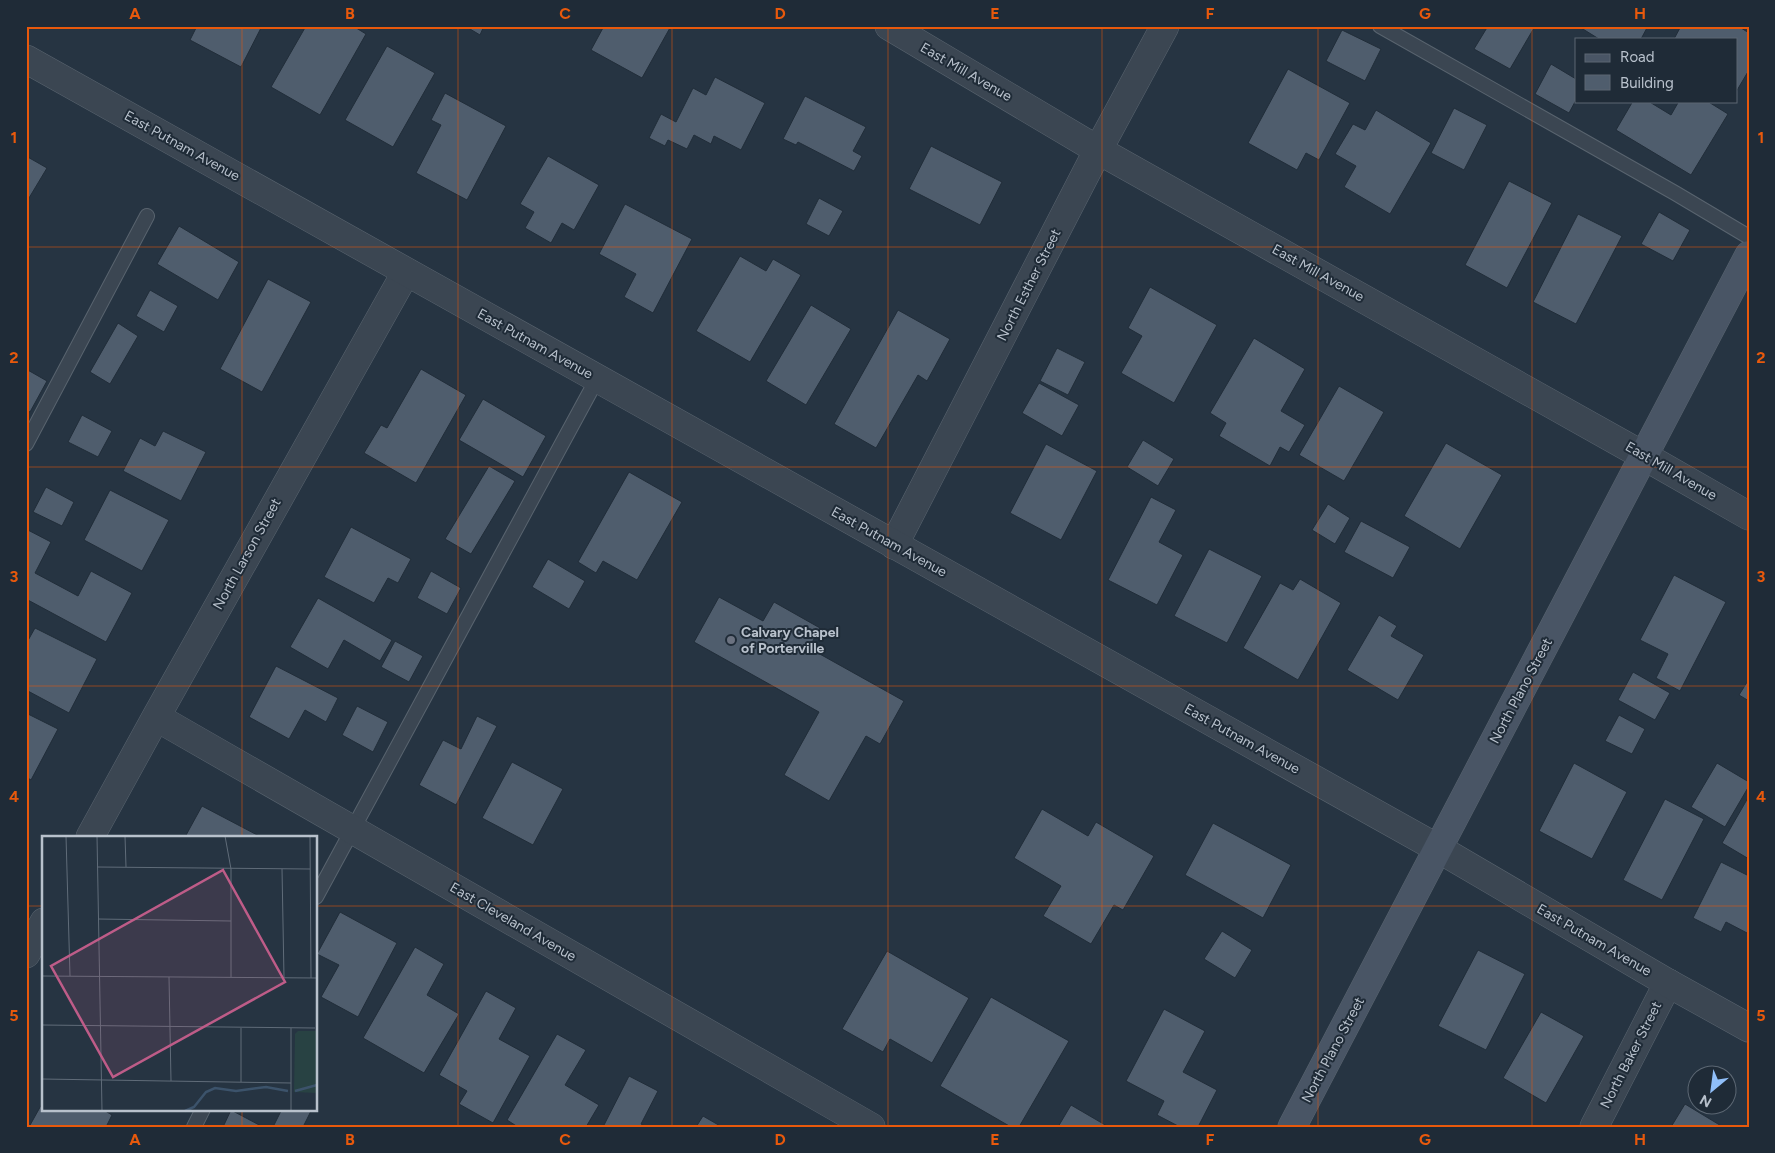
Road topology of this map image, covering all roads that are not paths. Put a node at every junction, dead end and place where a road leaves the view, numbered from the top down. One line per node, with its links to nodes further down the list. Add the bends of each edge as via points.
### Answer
1 (889, 26): 5 (street, East Mill Avenue)
2 (1165, 26): 5 (street, North Esther Street)
3 (1380, 26): 7 (lane)
4 (26, 60): 9 (street, East Putnam Avenue)
5 (1098, 150): 12 (street, East Mill Avenue); 14 (street, North Esther Street)
6 (147, 216): 11 (lane)
7 (1749, 237)
8 (1749, 255): 12 (main road, North Plano Street)
9 (406, 272): 10 (street, East Putnam Avenue); 15 (street, North Larson Street)
10 (597, 379): 14 (street, East Putnam Avenue); 16 (lane)
11 (26, 444)
12 (1644, 456): 13 (street, East Mill Avenue); 18 (main road, North Plano Street)
13 (1749, 516)
14 (894, 545): 18 (street, East Putnam Avenue)
15 (156, 717): 16 (street, East Cleveland Avenue); 17 (street, North Larson Street)
16 (352, 829): 19 (lane); 26 (street, East Cleveland Avenue)
17 (91, 836)
18 (1438, 849): 22 (street, East Putnam Avenue); 27 (main road, North Plano Street)
19 (318, 893)
20 (42, 926): 21 (street)
21 (26, 954)
22 (1668, 983): 23 (street, East Putnam Avenue); 28 (street, North Baker Street)
23 (1749, 1028)
24 (202, 1110): 25 (lane)
25 (194, 1127)
26 (871, 1127)
27 (1292, 1127)
28 (1594, 1127)

